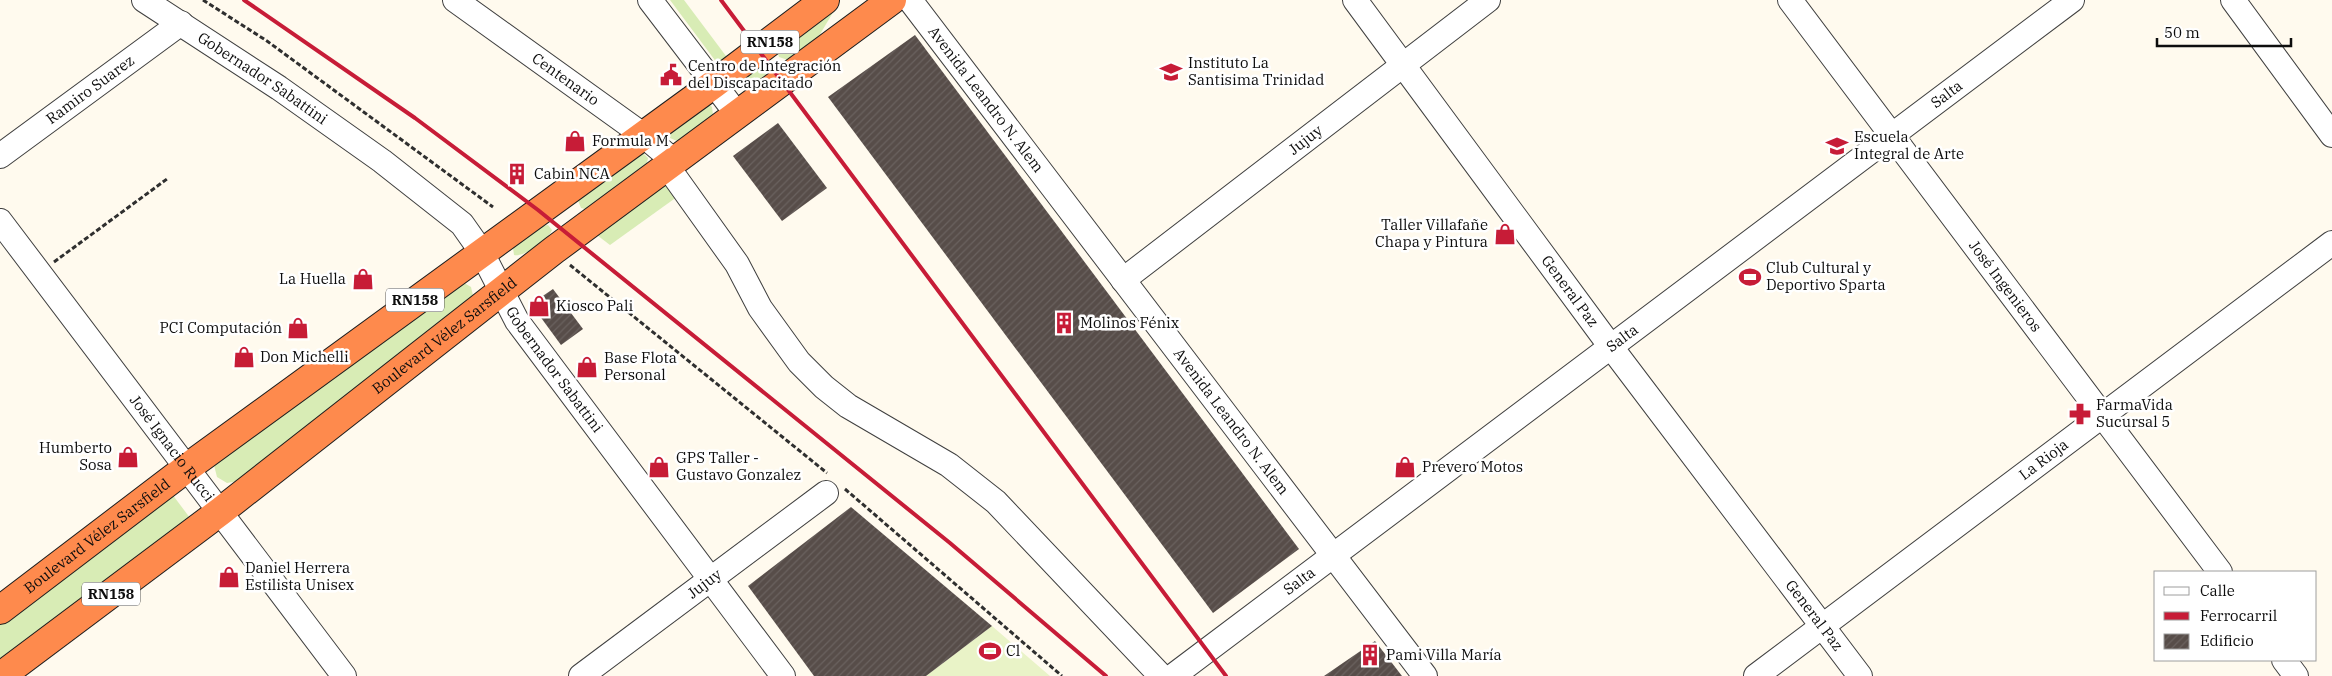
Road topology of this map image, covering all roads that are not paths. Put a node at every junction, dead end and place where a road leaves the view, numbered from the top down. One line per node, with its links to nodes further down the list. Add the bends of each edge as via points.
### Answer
1 (144, 0): 12 (street, Gobernador Sabattini)
2 (455, 0): 16 (street, Centenario)
3 (650, 0): 14 (street)
4 (825, 0): 14 (highway, Boulevard Vélez Sarsfield / RN158)
5 (892, 0): 15 (highway, Boulevard Vélez Sarsfield / RN158)
6 (910, 0): 24 (street, Avenida Leandro N. Alem)
7 (1355, 0): 13 (street, General Paz)
8 (1488, 0): 13 (street, Jujuy)
9 (1790, 0): 18 (street, José Ingenieros)
10 (2072, 0): 18 (street, Salta)
11 (2233, 0): 17 (street)
12 (180, 23): 19 (street, Ramiro Suarez); 23 (street, Gobernador Sabattini, via 382,161 462,224)
13 (1403, 64): 24 (street, Jujuy); 26 (street, General Paz)
14 (714, 84): 15 (street); 16 (highway, Boulevard Vélez Sarsfield / RN158)
15 (737, 114): 20 (highway, Boulevard Vélez Sarsfield / RN158)
16 (642, 135): 20 (street, Centenario); 23 (highway, Boulevard Vélez Sarsfield / RN158)
17 (2332, 135)
18 (1892, 136): 26 (street, Salta); 27 (street, José Ingenieros)
19 (0, 156)
20 (671, 163): 25 (highway, Boulevard Vélez Sarsfield / RN158); 41 (street, Centenario, via 737,264 760,308 799,362 848,406 949,464 996,502)
21 (0, 221): 28 (street, José Ignacio Rucci)
22 (2332, 243): 27 (street, La Rioja)
23 (481, 251): 25 (street, Gobernador Sabattini); 28 (highway, Boulevard Vélez Sarsfield / RN158)
24 (1122, 280): 31 (street, Avenida Leandro N. Alem)
25 (501, 292): 30 (highway, Boulevard Vélez Sarsfield / RN158); 33 (street, Gobernador Sabattini, via 517,321)
26 (1611, 347): 31 (street, Salta); 35 (street, General Paz)
27 (2104, 416): 32 (street, José Ingenieros); 35 (street, La Rioja)
28 (188, 467): 30 (street, José Ignacio Rucci); 34 (highway, Boulevard Vélez Sarsfield / RN158)
29 (833, 485): 33 (street, Jujuy)
30 (222, 511): 37 (highway, Boulevard Vélez Sarsfield / RN158); 38 (street, José Ignacio Rucci)
31 (1334, 554): 42 (street, Salta); 43 (street, Avenida Leandro N. Alem)
32 (2219, 571)
33 (710, 579): 39 (street, Jujuy); 40 (street, Gobernador Sabattini)
34 (0, 610)
35 (1823, 626): 44 (street, La Rioja); 45 (street, General Paz)
36 (2285, 661): 46 (street)
37 (1, 676)
38 (344, 676)
39 (581, 676)
40 (783, 676)
41 (1161, 676)
42 (1173, 676)
43 (1425, 676)
44 (1756, 676)
45 (1860, 676)
46 (2296, 676)

